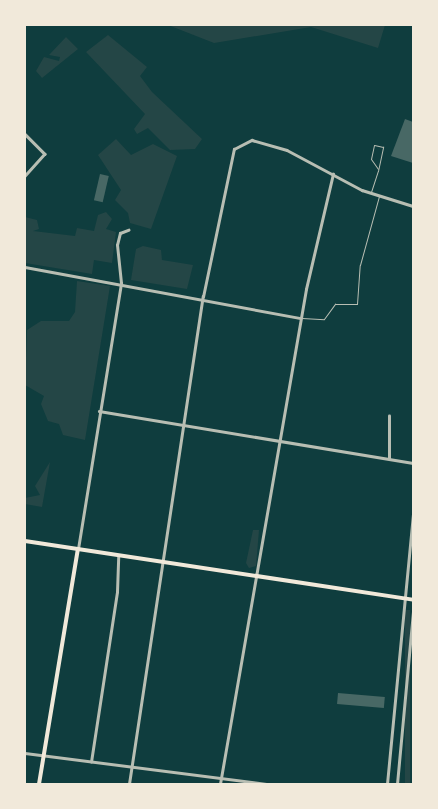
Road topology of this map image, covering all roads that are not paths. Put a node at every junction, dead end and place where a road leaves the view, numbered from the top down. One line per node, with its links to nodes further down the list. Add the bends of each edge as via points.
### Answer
1 (25, 134): 4 (street, via 45,154)
2 (378, 169): 2 (lane, via 372,159 374,146 383,147); 5 (lane)
3 (332, 174): 5 (street); 11 (street, via 307,158 252,140 234,149); 12 (street)
4 (25, 176)
5 (371, 193): 6 (street)
6 (379, 195): 7 (street); 12 (lane, via 360,265 357,304 335,304 324,319)
7 (413, 206)
8 (128, 230): 10 (street, via 120,233 117,245)
9 (25, 267): 10 (street)
10 (121, 283): 11 (street); 13 (street)
11 (203, 297): 12 (street); 15 (street)
12 (300, 318): 16 (street)
13 (99, 411): 15 (street); 21 (street)
14 (389, 416): 17 (street)
15 (183, 425): 16 (street); 23 (street)
16 (280, 441): 17 (street); 24 (street)
17 (388, 458): 18 (street)
18 (413, 463)
19 (413, 514): 25 (street)
20 (25, 541): 21 (main road)
21 (78, 549): 22 (main road); 29 (main road)
22 (118, 554): 23 (main road); 30 (street, via 117,592)
23 (162, 561): 24 (main road); 31 (street)
24 (258, 576): 25 (main road); 32 (street)
25 (404, 598): 26 (main road); 37 (street)
26 (413, 600)
27 (413, 612): 38 (street)
28 (25, 753): 29 (street)
29 (44, 756): 30 (street); 33 (main road)
30 (91, 762): 31 (street)
31 (132, 767): 32 (street); 34 (street)
32 (221, 779): 35 (street); 36 (street)
33 (39, 784)
34 (129, 784)
35 (220, 784)
36 (266, 784)
37 (387, 784)
38 (397, 784)

